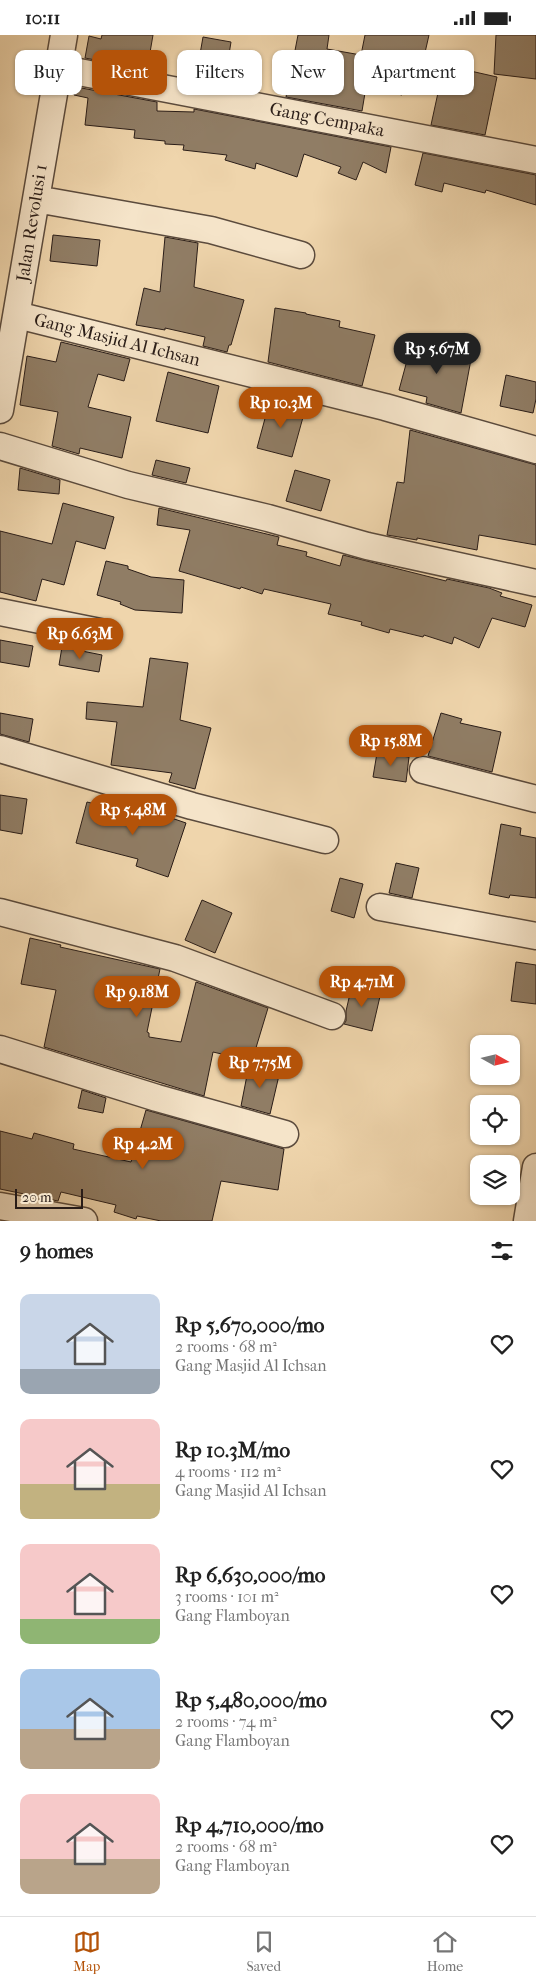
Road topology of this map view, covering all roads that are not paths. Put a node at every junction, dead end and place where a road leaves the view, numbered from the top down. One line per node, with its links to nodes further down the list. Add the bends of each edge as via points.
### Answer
1 (64, 35): 2 (street, Jalan Revolusi 1)
2 (61, 50)
3 (82, 73): 5 (street, Gang Cempaka)
4 (53, 95): 6 (street, Jalan Revolusi 1)
5 (536, 160)
6 (36, 199): 7 (street, via 211,230); 8 (street, Jalan Revolusi 1)
7 (301, 255)
8 (17, 315): 9 (street, Jalan Revolusi 1); 12 (street, Gang Masjid Al Ichsan, via 385,407)
9 (4, 365): 10 (street, Jalan Revolusi 1)
10 (0, 411)
11 (0, 446): 13 (street, via 128,485 268,518 367,546)
12 (536, 450)
13 (536, 583)
14 (0, 612): 15 (street)
15 (105, 633)
16 (0, 749): 19 (street, via 192,806)
17 (423, 770): 18 (street)
18 (536, 799)
19 (325, 839)
20 (380, 907): 22 (street)
21 (0, 912): 23 (street, via 175,958)
22 (536, 936)
23 (332, 1016)
24 (0, 1049): 25 (street)
25 (286, 1134)
26 (536, 1167): 29 (street)
27 (0, 1206): 28 (street)
28 (84, 1221)
29 (527, 1221)

